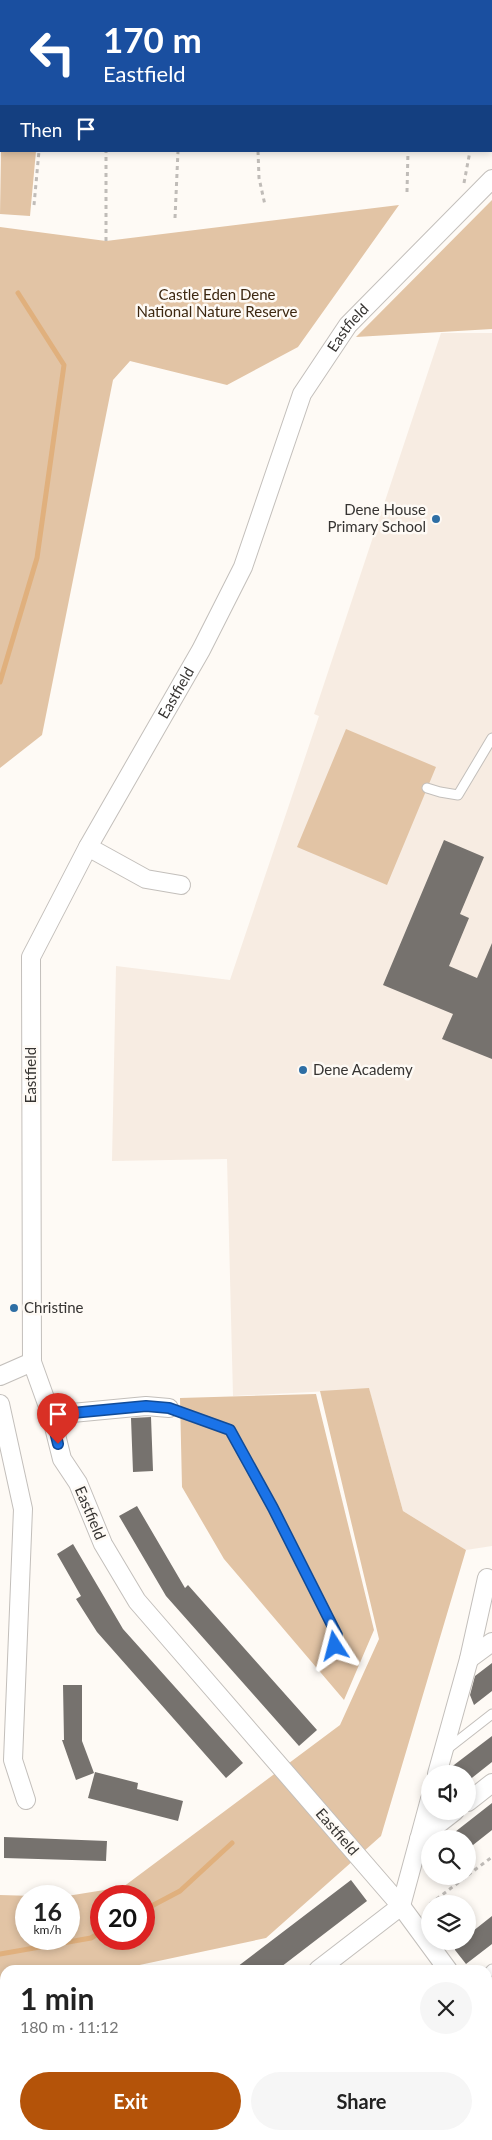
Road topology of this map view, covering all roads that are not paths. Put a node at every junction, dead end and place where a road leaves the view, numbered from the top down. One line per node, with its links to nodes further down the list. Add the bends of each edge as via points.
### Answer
1 (492, 179): 4 (street, Eastfield, via 348,325 302,394 242,567 201,650)
2 (492, 738): 3 (lane, via 458,795)
3 (427, 788)
4 (88, 847): 5 (street, via 146,879); 6 (street, Eastfield, via 31,957)
5 (181, 885)
6 (32, 1362): 7 (street); 10 (street, Eastfield)
7 (0, 1376)
8 (0, 1404): 20 (street, via 24,1509 13,1760)
9 (169, 1408): 10 (street, via 146,1406); 13 (lane, via 230,1430 337,1635 335,1646)
10 (51, 1415): 24 (street, Eastfield, via 62,1459 78,1483 103,1544 137,1601)
11 (486, 1578): 14 (street)
12 (492, 1642): 14 (street)
13 (329, 1650)
14 (469, 1659): 16 (street)
15 (492, 1714): 16 (lane)
16 (444, 1751): 17 (street)
17 (440, 1765)
18 (492, 1783): 19 (street)
19 (476, 1796)
20 (26, 1800)
21 (424, 1820): 23 (street)
22 (443, 1820): 23 (street)
23 (419, 1839): 24 (street)
24 (401, 1906): 25 (street); 26 (street, Eastfield)
25 (324, 1965)
26 (444, 1965)

